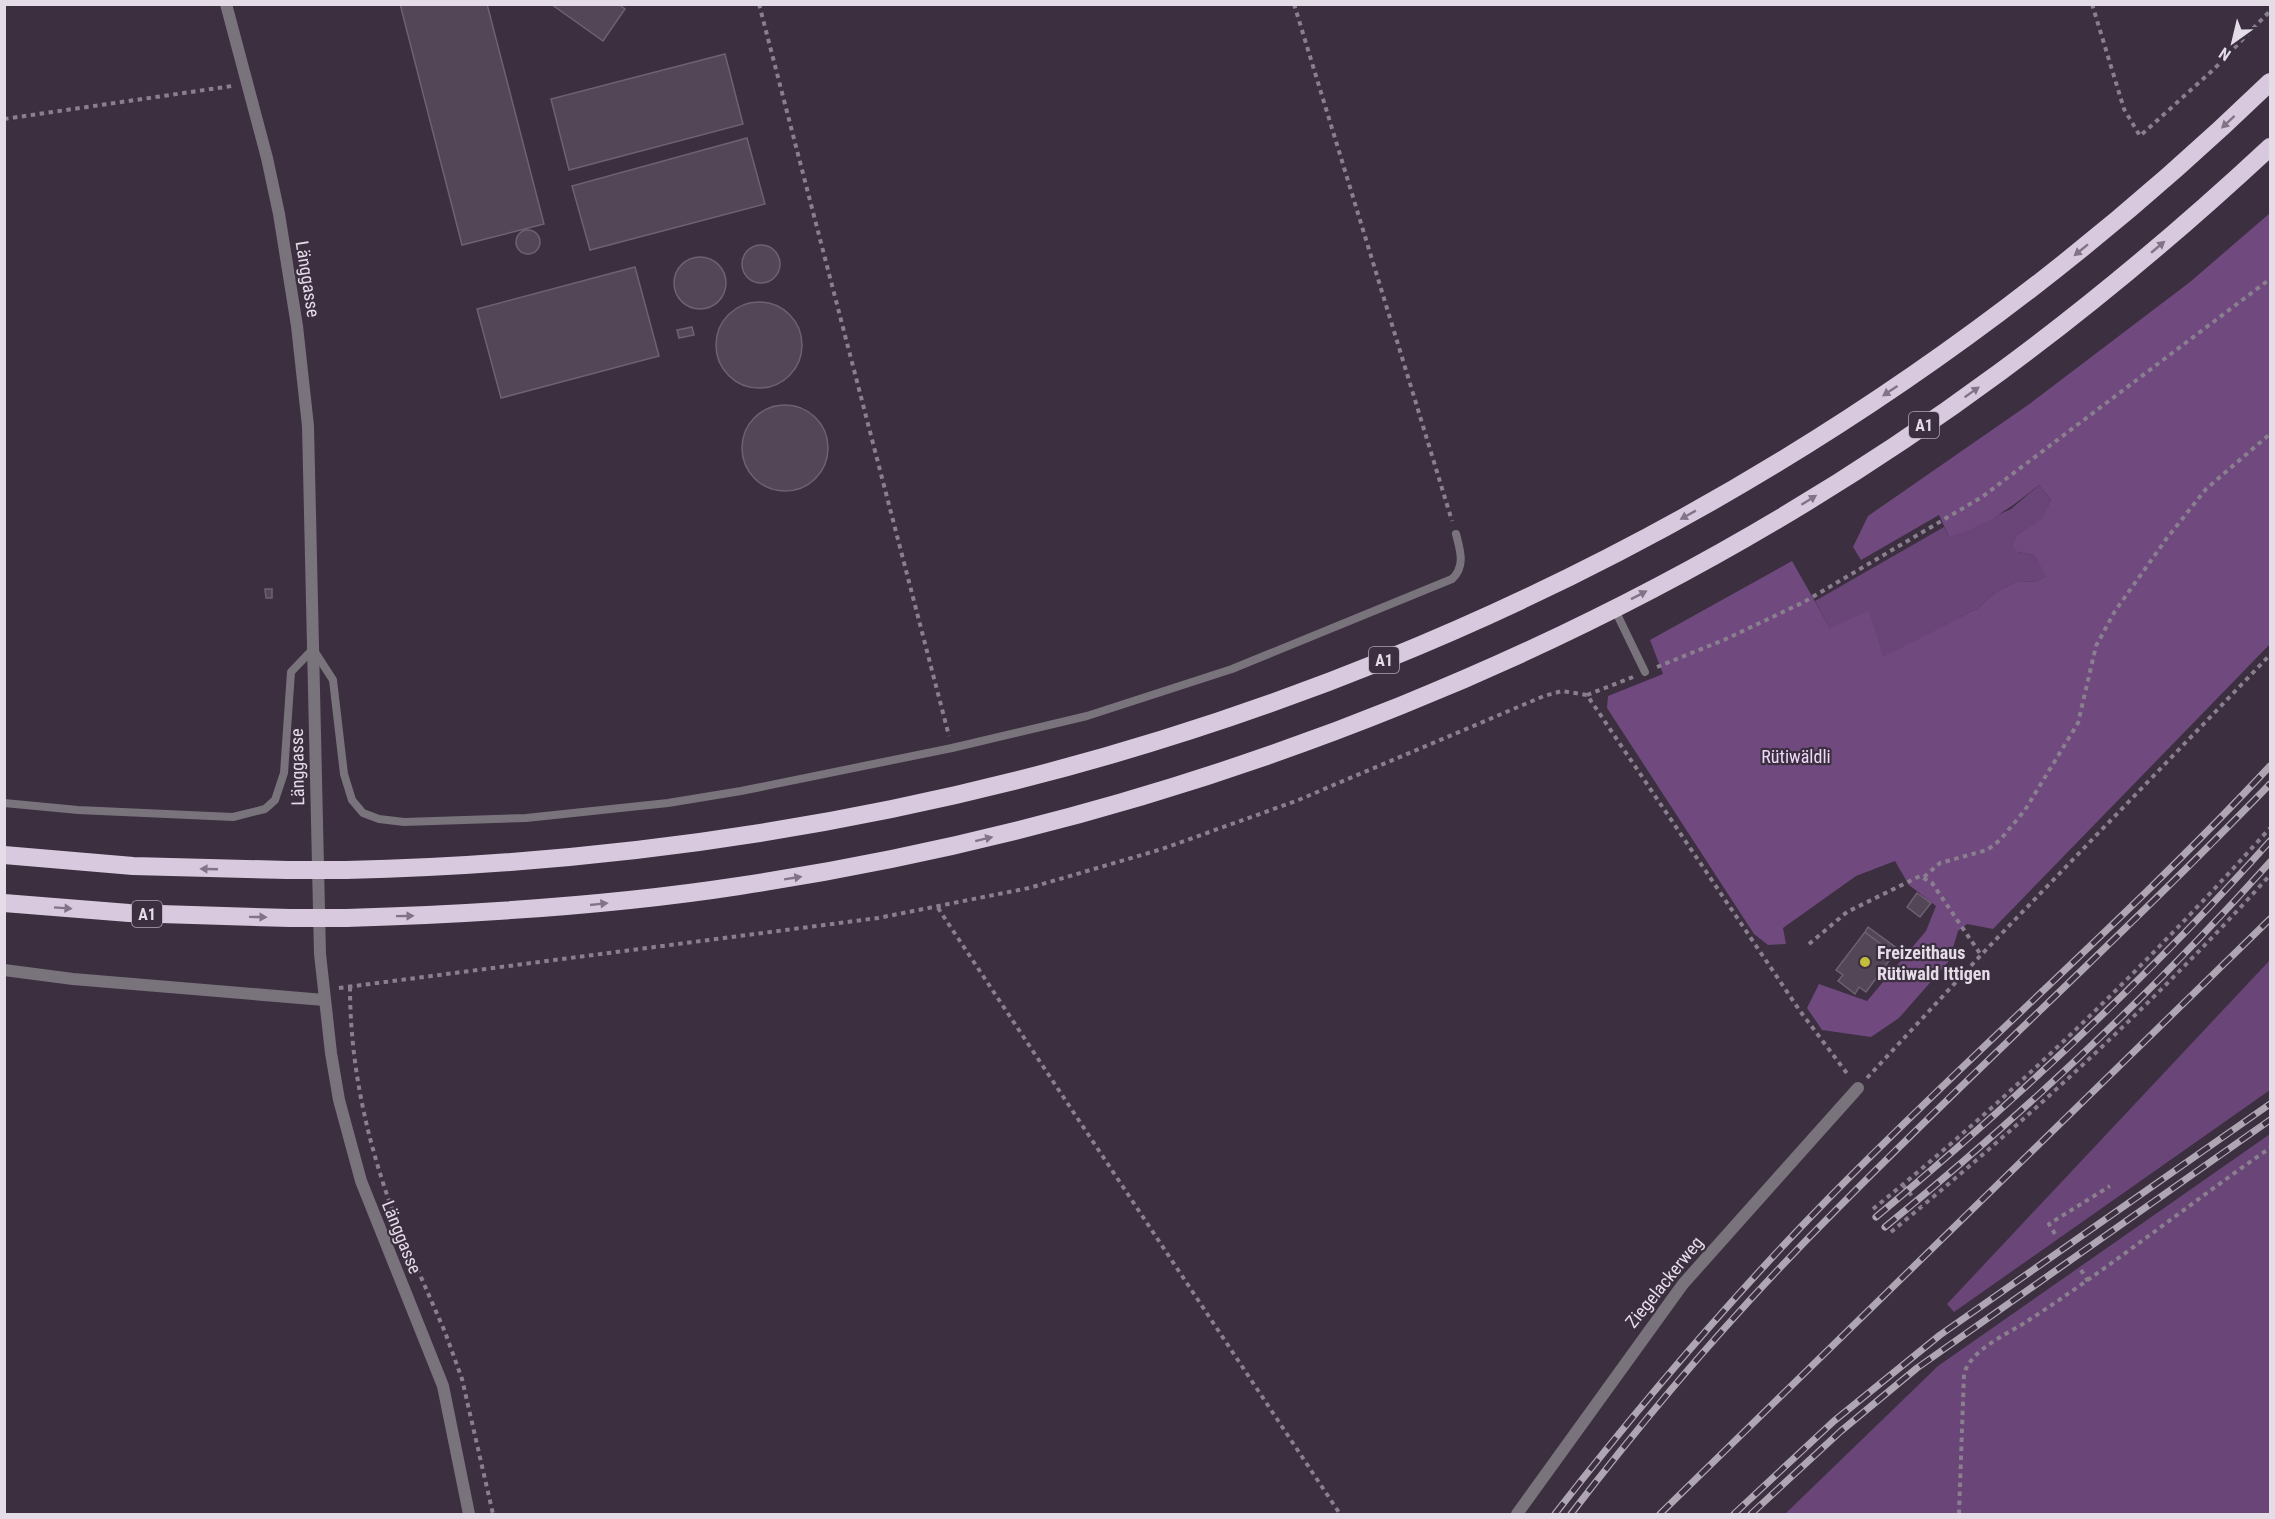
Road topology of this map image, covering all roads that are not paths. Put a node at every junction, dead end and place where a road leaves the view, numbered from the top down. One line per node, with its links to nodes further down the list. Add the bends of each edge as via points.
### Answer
1 (226, 4): 6 (street, Länggasse, via 279,214 297,326 308,426)
2 (2271, 82): 9 (highway, A1, one-way to 9, bridge, via 2199,150 2059,268 1968,337 1772,467 1667,527 1545,589 1406,652 1181,734 1042,775 883,813 639,851 434,868 346,870 133,866)
3 (2271, 147): 5 (highway, A1, one-way to 3, via 1794,509 1971,393 2090,303)
4 (1456, 534): 6 (lane, via 1460,568 1452,579 1168,692 1087,717 741,791 526,818 389,821 363,813 352,800 344,774 333,680)
5 (1614, 608): 7 (lane); 10 (highway, A1, one-way to 5, bridge, via 129,913 346,918 543,909 682,894 826,872 968,843 1140,797 1309,741 1480,672)
6 (313, 649): 8 (lane, via 291,672 284,773 276,800 265,809 234,817); 12 (street, Länggasse)
7 (1645, 672)
8 (4, 803)
9 (4, 855)
10 (4, 903)
11 (4, 969): 12 (street, via 73,979)
12 (324, 1000): 14 (street, Länggasse, via 339,1100 353,1155 387,1251 443,1386)
13 (1858, 1088): 15 (street, Ziegelackerweg, via 1683,1284)
14 (469, 1515)
15 (1517, 1515)

